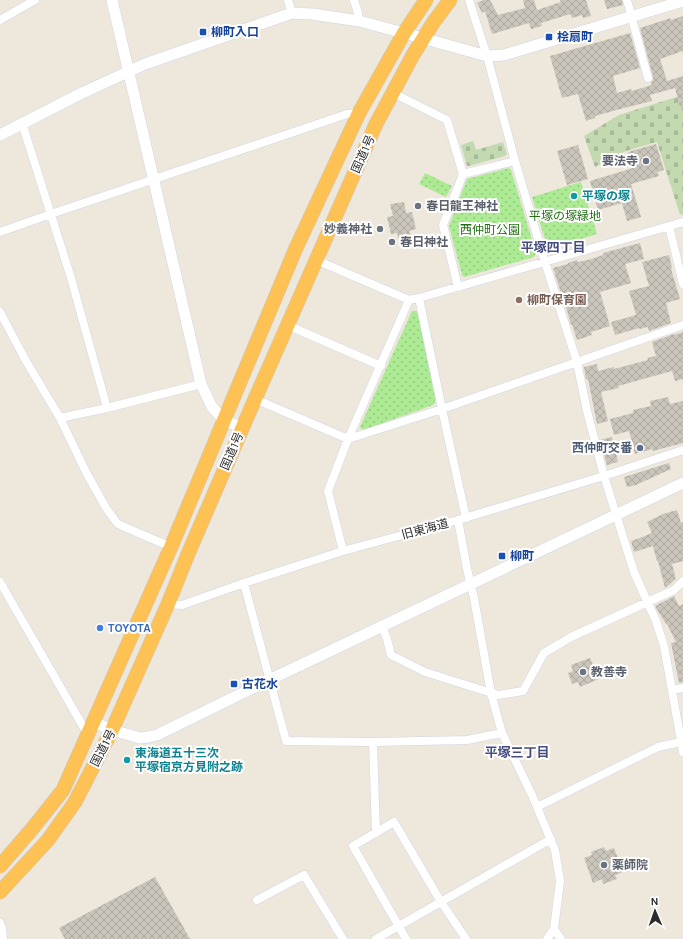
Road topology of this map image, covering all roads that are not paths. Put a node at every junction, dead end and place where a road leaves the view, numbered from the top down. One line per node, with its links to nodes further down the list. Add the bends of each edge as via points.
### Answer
1 (35, 0): 12 (street)
2 (112, 0): 17 (street)
3 (288, 0): 10 (street)
4 (354, 0): 13 (street)
5 (450, 0): 15 (highway, 国道1号)
6 (469, 0): 16 (street)
7 (627, 0): 11 (street)
8 (423, 1): 14 (highway, 国道1号)
9 (683, 1): 11 (street)
10 (292, 13): 13 (street); 17 (street)
11 (631, 16): 16 (street, via 510,54); 18 (street)
12 (0, 20)
13 (359, 22): 14 (street)
14 (404, 33): 15 (street); 20 (highway, 国道1号)
15 (423, 39): 16 (street); 19 (highway, 国道1号)
16 (487, 56): 23 (street)
17 (128, 71): 21 (street); 25 (street)
18 (648, 78)
19 (393, 93): 24 (street, via 447,120); 30 (highway, 国道1号, via 376,124)
20 (359, 112): 25 (street, via 346,114); 46 (highway, 国道1号, via 296,248)
21 (22, 123): 22 (street); 26 (street)
22 (0, 135)
23 (515, 161): 24 (street); 31 (street)
24 (463, 174): 33 (street, via 443,225)
25 (154, 180): 26 (street); 41 (street)
26 (51, 214): 29 (street); 43 (street)
27 (683, 222): 28 (street)
28 (668, 226): 31 (street); 32 (street)
29 (0, 232)
30 (316, 260): 35 (street); 37 (highway, 国道1号)
31 (545, 262): 33 (street); 39 (street)
32 (683, 284)
33 (458, 287): 34 (street)
34 (419, 298): 35 (street); 44 (street)
35 (409, 300): 40 (street)
36 (0, 312): 45 (street)
37 (287, 325): 40 (street); 42 (highway, 国道1号)
38 (683, 325): 39 (street)
39 (577, 362): 44 (street); 50 (street)
40 (381, 366): 48 (street)
41 (201, 384): 43 (street); 46 (street, via 212,407)
42 (255, 399): 47 (highway, 国道1号); 48 (street)
43 (107, 408): 45 (street)
44 (442, 409): 48 (street); 53 (street)
45 (60, 418): 54 (street, via 102,502 117,523)
46 (224, 420): 47 (street); 54 (highway, 国道1号)
47 (242, 428): 61 (highway, 国道1号)
48 (348, 439): 55 (street, via 328,491)
49 (683, 450): 50 (street, 旧東海道)
50 (604, 476): 52 (street); 53 (street, 旧東海道)
51 (683, 483): 52 (street)
52 (616, 516): 59 (street); 60 (street, via 634,572)
53 (462, 519): 55 (street, 旧東海道); 59 (street, via 467,569)
54 (171, 547): 67 (highway, 国道1号)
55 (344, 551): 58 (street, 旧東海道)
56 (683, 581): 60 (street, via 674,590)
57 (0, 582): 70 (street)
58 (244, 583): 61 (street, 旧東海道, via 180,606); 63 (street)
59 (471, 583): 62 (street); 66 (street)
60 (648, 602): 65 (street, via 664,646); 66 (street, via 571,637 544,653 523,691 498,695)
61 (168, 604): 68 (highway, 国道1号)
62 (382, 626): 63 (street); 66 (street, via 391,655 425,672)
63 (269, 680): 68 (street, via 156,736 140,738); 71 (street, via 286,741)
64 (683, 688): 65 (street)
65 (672, 690): 72 (street)
66 (490, 693): 69 (street)
67 (94, 722): 68 (street); 70 (highway, 国道1号)
68 (112, 730): 78 (highway, 国道1号, via 75,802 48,840)
69 (502, 733): 71 (street, via 467,740); 74 (street)
70 (88, 735): 77 (highway, 国道1号, via 63,790)
71 (373, 742): 75 (street)
72 (681, 742): 73 (street); 74 (street, via 658,747)
73 (683, 752)
74 (537, 807): 76 (street)
75 (376, 833): 80 (street, via 394,822); 82 (street, via 353,846)
76 (551, 839): 80 (street); 83 (street, via 560,881)
77 (0, 866)
78 (0, 892)
79 (257, 900): 85 (street, via 304,875)
80 (442, 902): 82 (street); 88 (street)
81 (0, 923): 84 (street)
82 (399, 926): 86 (street); 87 (street)
83 (554, 929): 89 (street); 90 (street)
84 (3, 939)
85 (343, 939)
86 (376, 939)
87 (406, 939)
88 (466, 939)
89 (547, 939)
90 (561, 939)

